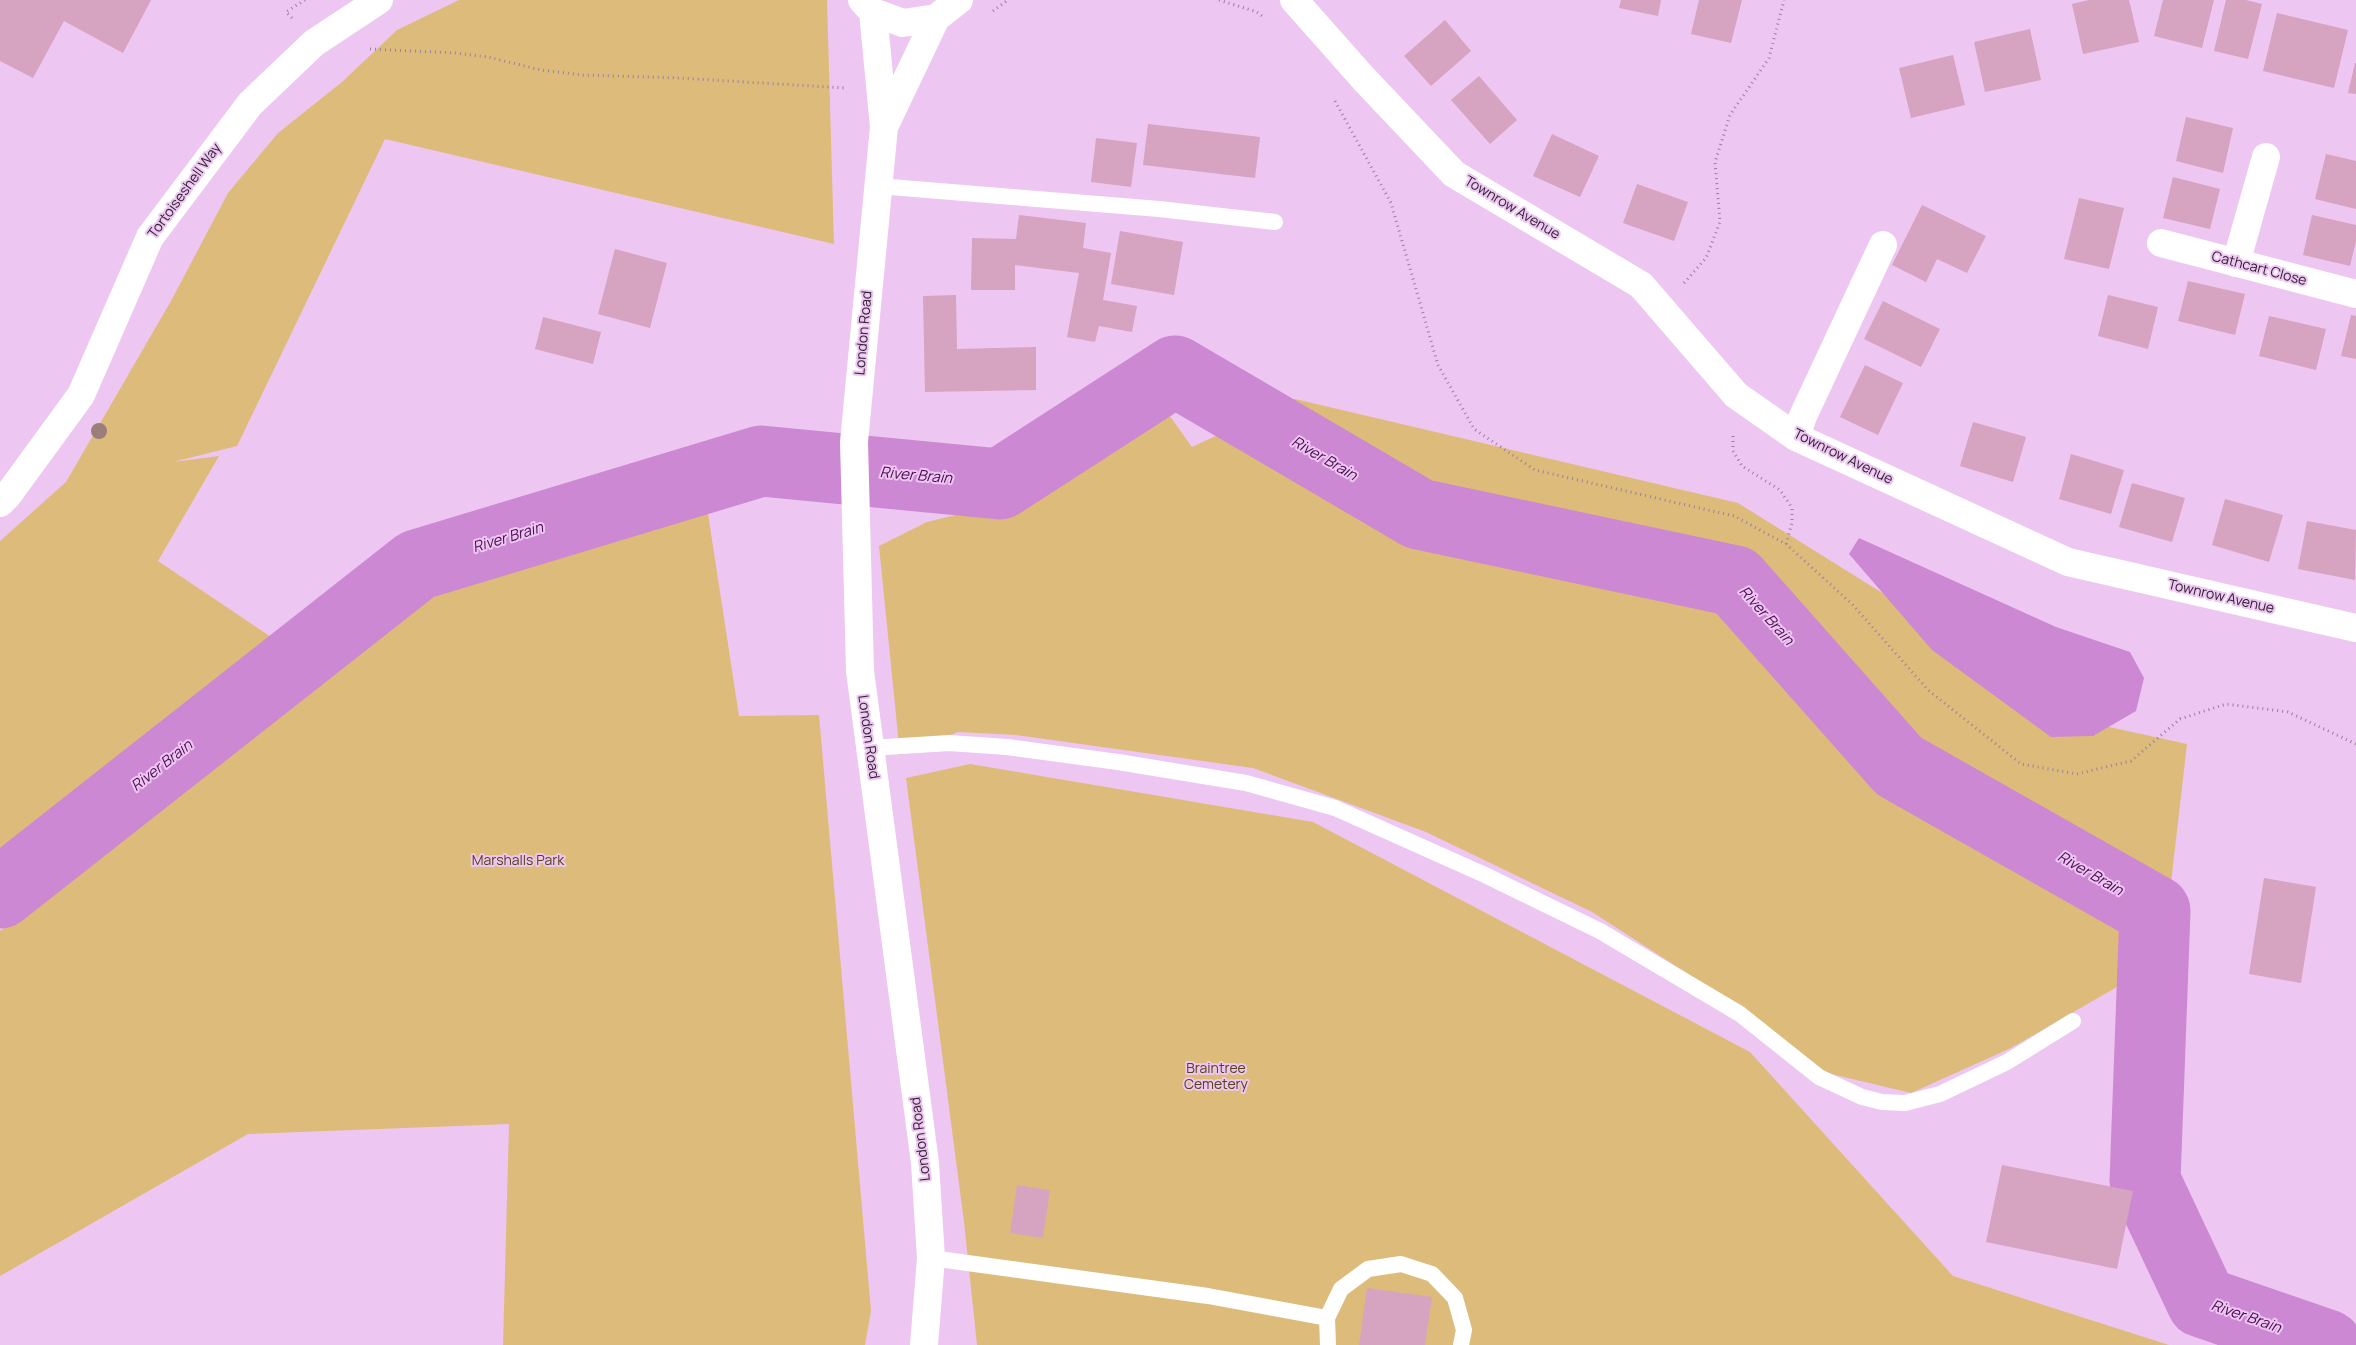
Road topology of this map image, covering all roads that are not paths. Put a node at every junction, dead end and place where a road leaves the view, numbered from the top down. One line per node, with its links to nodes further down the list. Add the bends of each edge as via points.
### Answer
1 (379, 0): 15 (street, Tortoiseshell Way, via 314,43 250,104 211,155 150,237 81,395)
2 (958, 0): 5 (street)
3 (1294, 0): 14 (street, Townrow Avenue, via 1454,174 1641,285 1736,395)
4 (868, 6): 5 (street, via 904,23); 6 (street, London Road)
5 (936, 18): 6 (street, London Road)
6 (884, 127): 8 (street, London Road)
7 (2266, 157): 12 (street)
8 (878, 186): 9 (lane); 17 (street, London Road, via 854,442 860,671)
9 (1275, 222)
10 (2161, 243): 12 (street, Cathcart Close)
11 (1883, 245): 14 (street)
12 (2236, 263): 13 (street, Cathcart Close)
13 (2356, 294)
14 (1796, 437): 16 (street, Townrow Avenue, via 2068,562)
15 (0, 503)
16 (2356, 628)
17 (870, 748): 18 (lane, via 949,743 1108,760 1246,784 1334,808 1485,875 1600,931 1740,1014 1819,1077 1862,1097 1905,1103 1940,1094 2007,1062); 19 (street, London Road, via 926,1163)
18 (2073, 1021)
19 (931, 1258): 20 (lane, via 1208,1296); 21 (street, London Road)
20 (1327, 1318): 22 (lane); 23 (lane, via 1341,1289 1354,1279 1368,1269 1401,1264 1432,1274 1455,1298 1464,1330)
21 (924, 1345)
22 (1328, 1345)
23 (1461, 1345)

